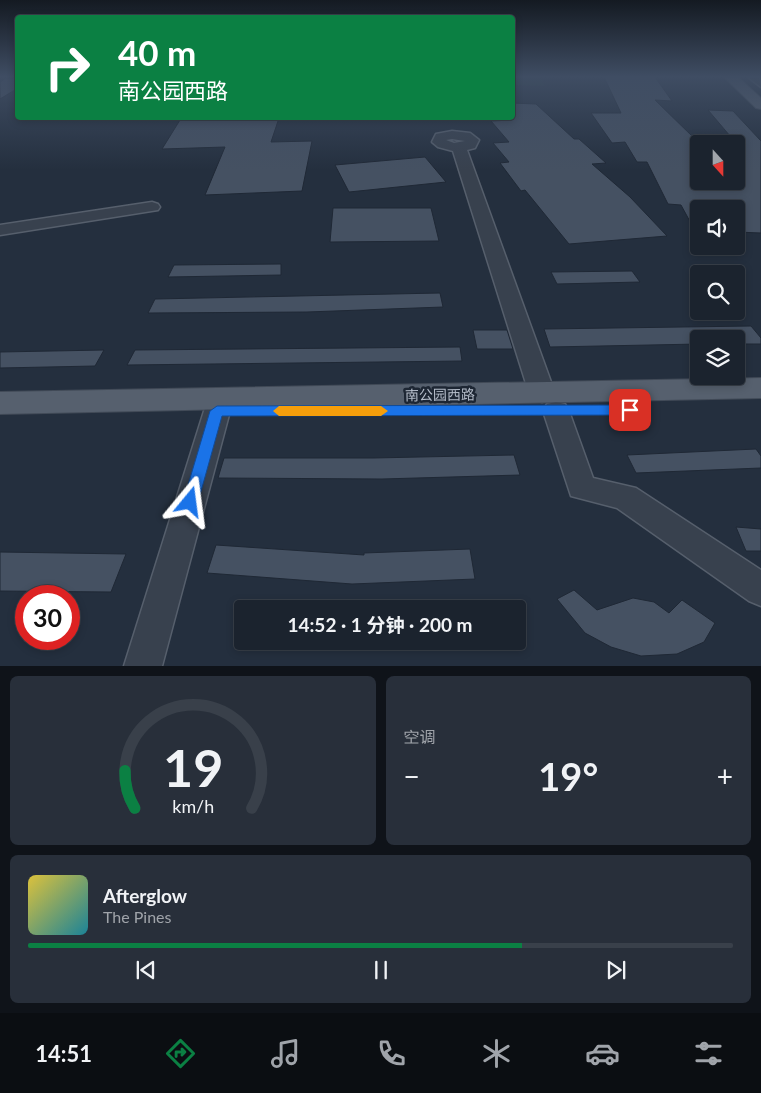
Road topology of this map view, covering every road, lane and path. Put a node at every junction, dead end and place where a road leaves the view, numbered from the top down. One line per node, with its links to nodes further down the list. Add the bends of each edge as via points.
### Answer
1 (459, 147): 5 (street)
2 (152, 207): 3 (street)
3 (0, 230)
4 (761, 388): 5 (main road, 南公园西路)
5 (549, 402): 6 (main road, 南公园西路); 7 (main road, 南公园西路); 8 (main road, 南公园西路); 10 (street, via 582,488 625,497)
6 (0, 403)
7 (761, 408)
8 (217, 411): 9 (main road, 南公园西路); 11 (street)
9 (0, 416)
10 (761, 590)
11 (143, 666)

